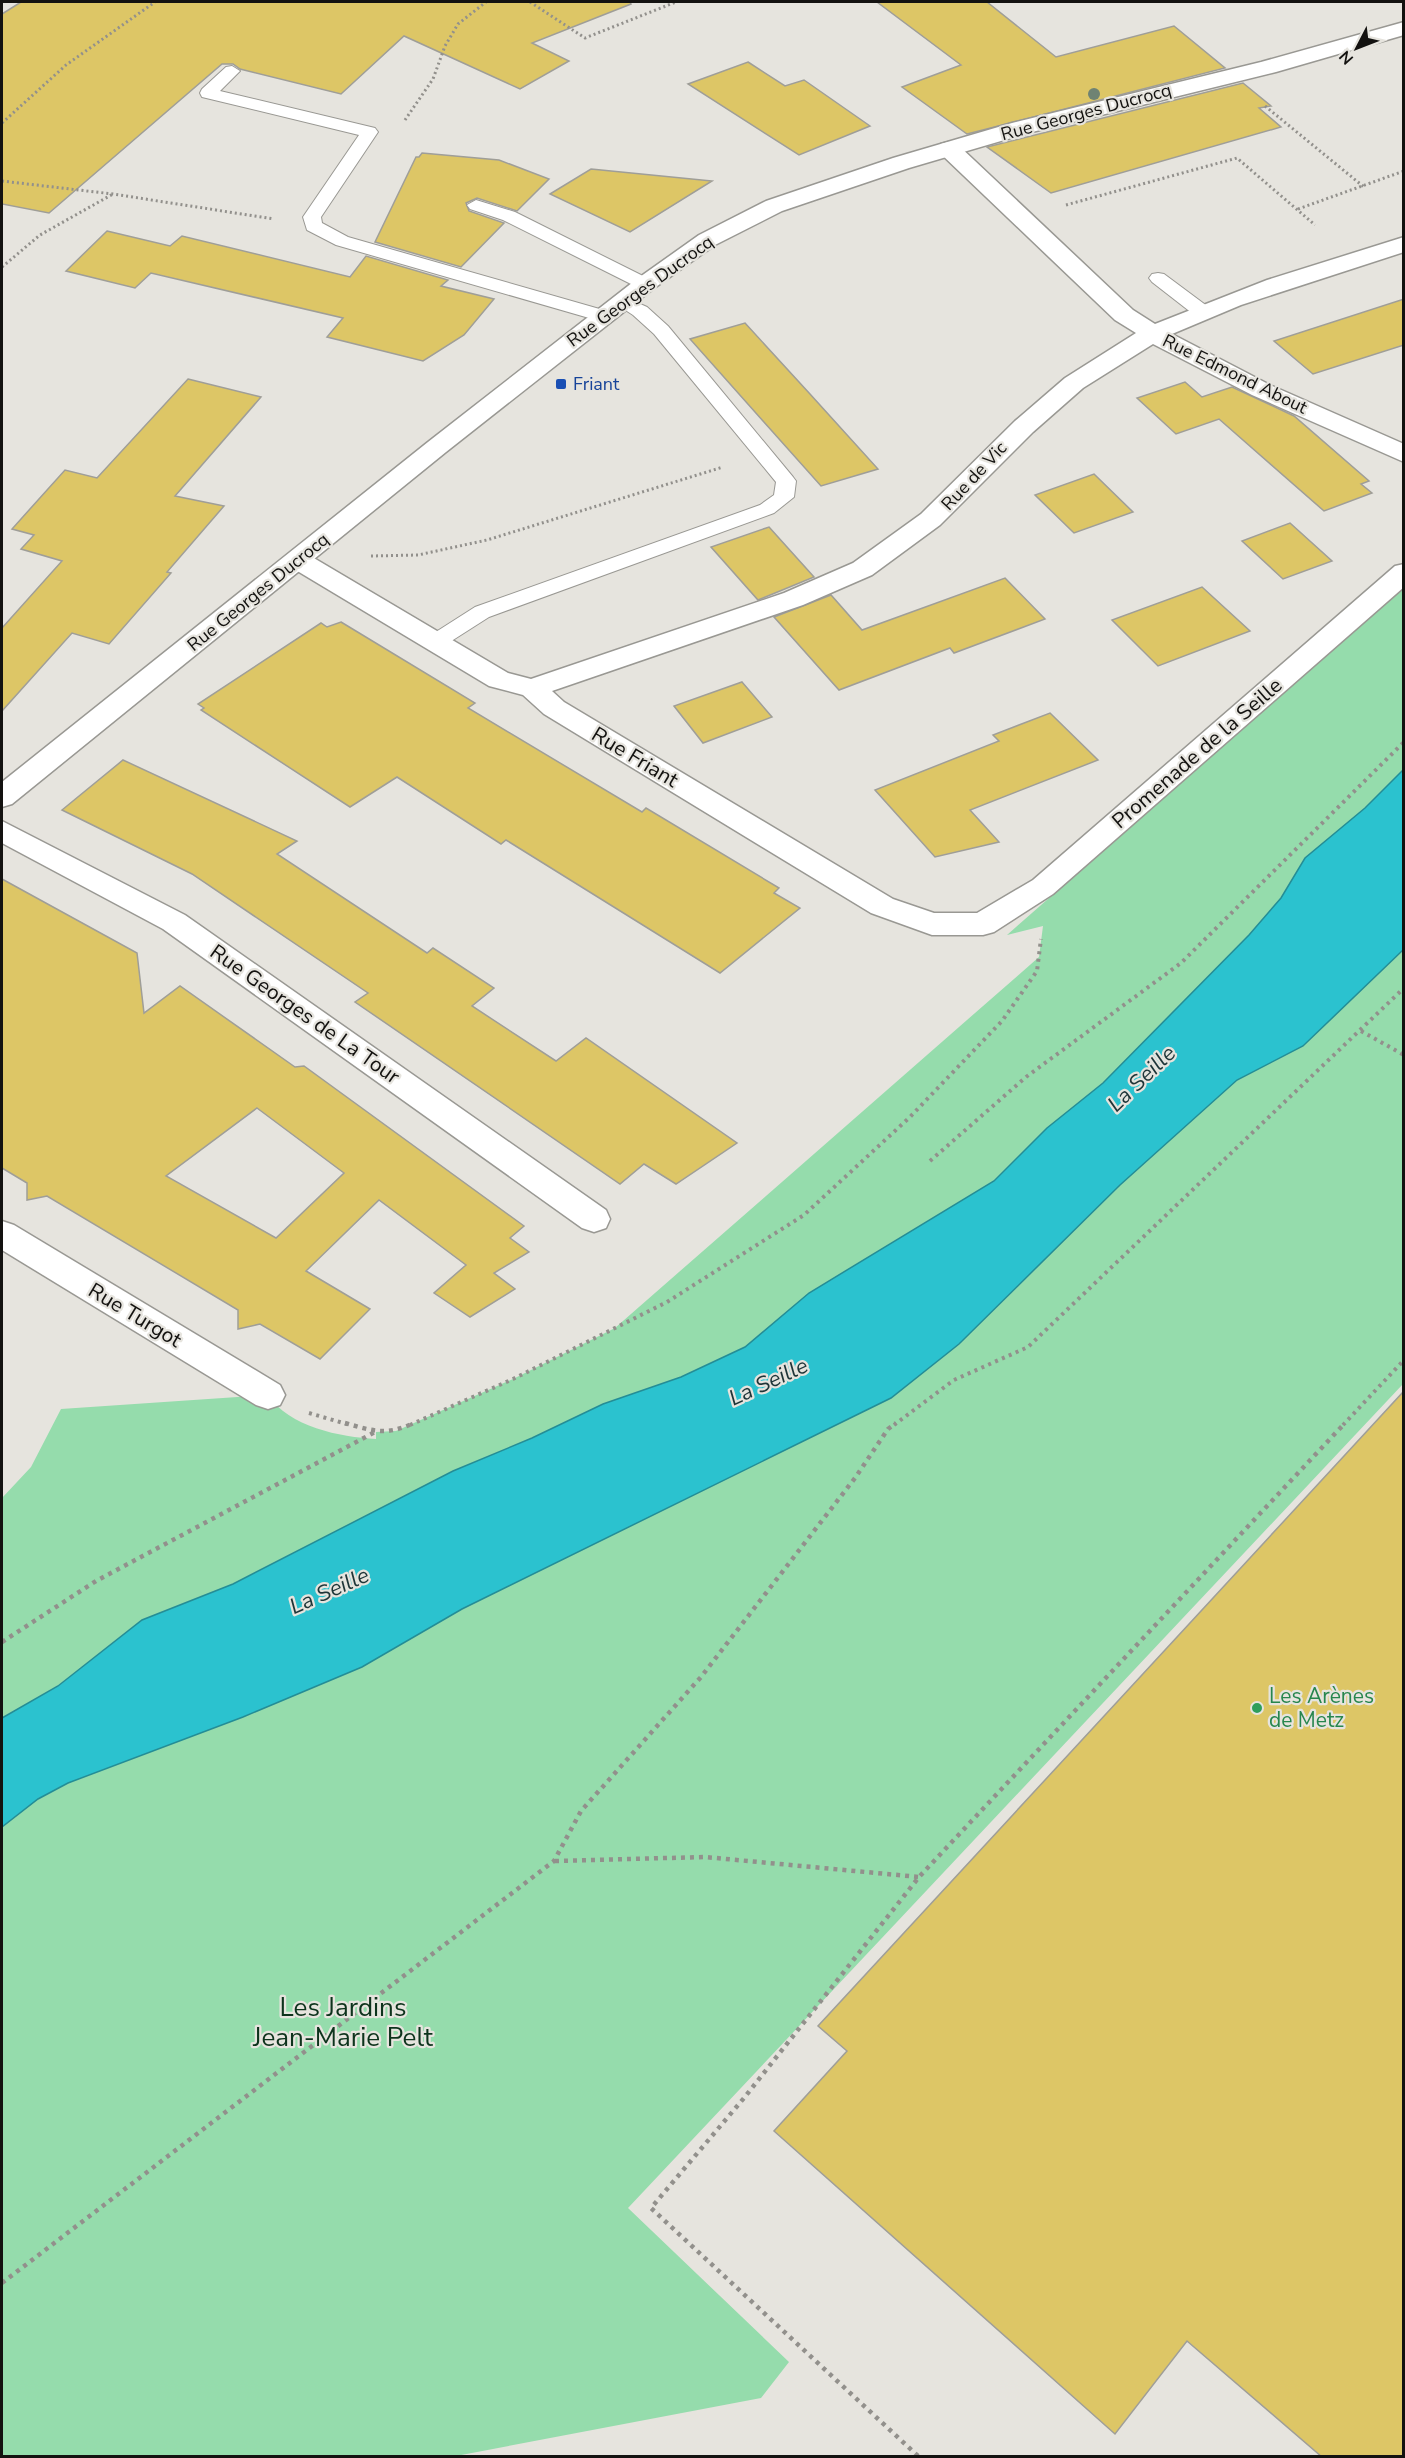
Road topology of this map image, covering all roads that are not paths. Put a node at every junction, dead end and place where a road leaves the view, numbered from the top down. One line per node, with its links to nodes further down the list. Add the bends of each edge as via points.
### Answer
1 (1404, 28): 3 (street, Rue Georges Ducrocq)
2 (232, 71): 8 (lane, via 208,93 369,132 312,217 321,232 342,241)
3 (949, 149): 7 (street, Rue Georges Ducrocq, via 774,206 707,240); 10 (street, Rue Edmond About, via 1125,315)
4 (476, 205): 7 (lane, via 509,216)
5 (1404, 244): 9 (street, Rue de Vic)
6 (1158, 278): 9 (lane)
7 (645, 284): 8 (street, Rue Georges Ducrocq)
8 (613, 309): 12 (street, Rue Georges Ducrocq); 14 (lane, via 640,310 661,330 786,481 784,496 767,509 482,612)
9 (1204, 313): 10 (street, Rue de Vic)
10 (1153, 334): 11 (street, Rue Edmond About, via 1195,358); 15 (street, Rue de Vic, via 1122,350 1047,404 1013,434 928,524 876,561 808,593)
11 (1404, 454)
12 (298, 560): 14 (street, Rue Friant); 16 (street, Rue Georges Ducrocq)
13 (1404, 572): 18 (street, Promenade de la Seille, via 1043,887)
14 (435, 642): 15 (street, Rue Friant, via 499,680)
15 (532, 688): 18 (street, Rue Friant, via 554,708 882,906 932,924)
16 (2, 797)
17 (2, 831): 19 (street, Rue Georges de La Tour, via 174,922)
18 (983, 924)
19 (594, 1219)
20 (2, 1234): 21 (street, Rue Turgot)
21 (268, 1395)

